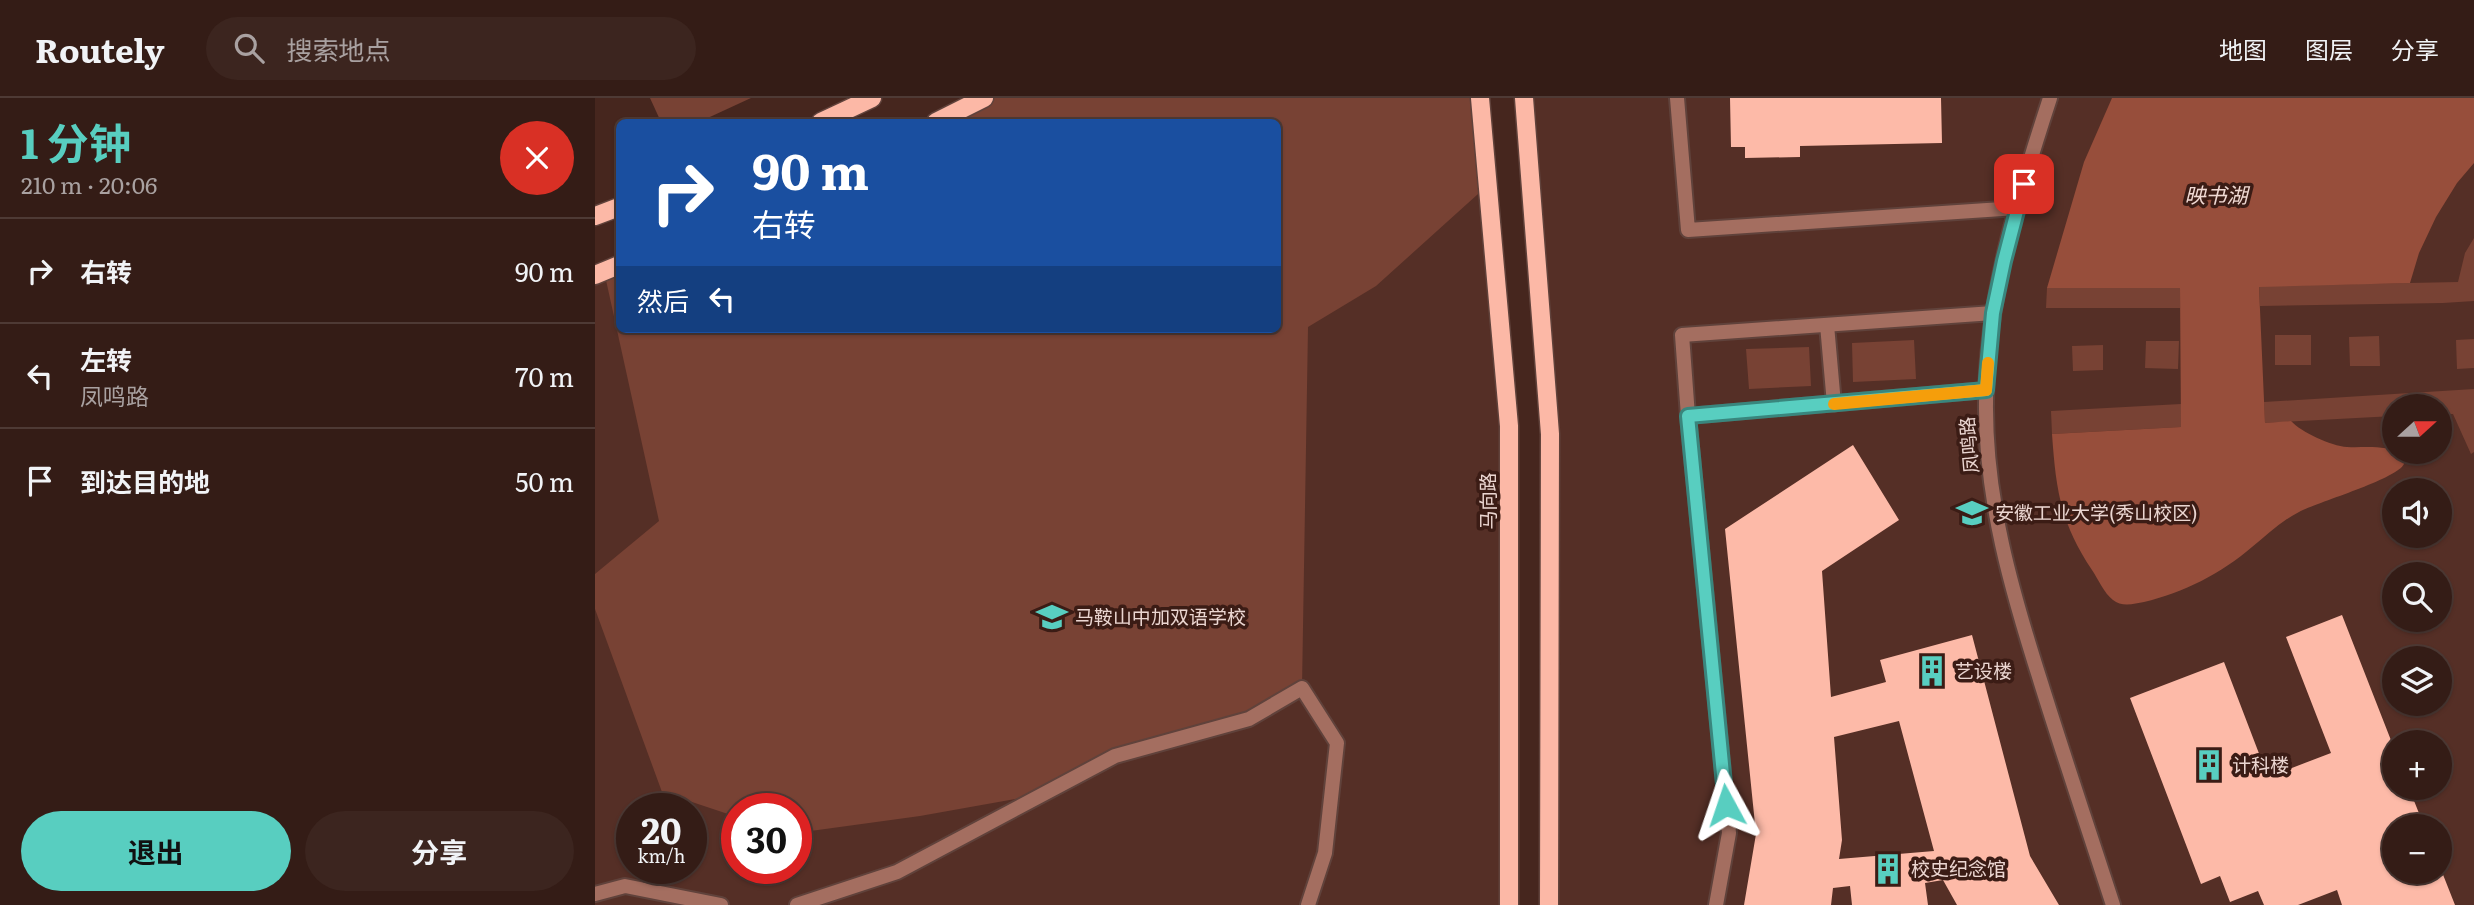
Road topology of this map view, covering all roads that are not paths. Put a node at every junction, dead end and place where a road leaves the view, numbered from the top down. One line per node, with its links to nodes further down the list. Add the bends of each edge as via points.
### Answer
1 (872, 98): 7 (main road)
2 (984, 98): 8 (main road)
3 (1480, 98): 23 (main road, 马向路, via 1509,426)
4 (1524, 98): 24 (main road, via 1549,433)
5 (1677, 98): 10 (street, via 1688,230)
6 (2050, 98): 10 (street, 凤鸣路)
7 (827, 119)
8 (942, 119)
9 (616, 208): 11 (main road)
10 (2017, 208): 14 (street, 凤鸣路)
11 (595, 216)
12 (616, 266): 13 (main road)
13 (595, 275)
14 (1993, 313): 15 (street); 16 (street, 凤鸣路)
15 (1827, 325): 17 (street); 18 (street, via 1682,335)
16 (1986, 390): 17 (street); 26 (street, 凤鸣路, via 1986,439 1996,519 2013,594)
17 (1834, 404): 18 (street)
18 (1688, 416): 25 (street, via 1729,833)
19 (595, 894): 20 (street, via 625,886)
20 (721, 905)
21 (797, 905): 22 (street, via 897,872 1115,756 1249,719 1302,688 1337,743 1325,853)
22 (1308, 905)
23 (1509, 905)
24 (1549, 905)
25 (1716, 905)
26 (2113, 905)

